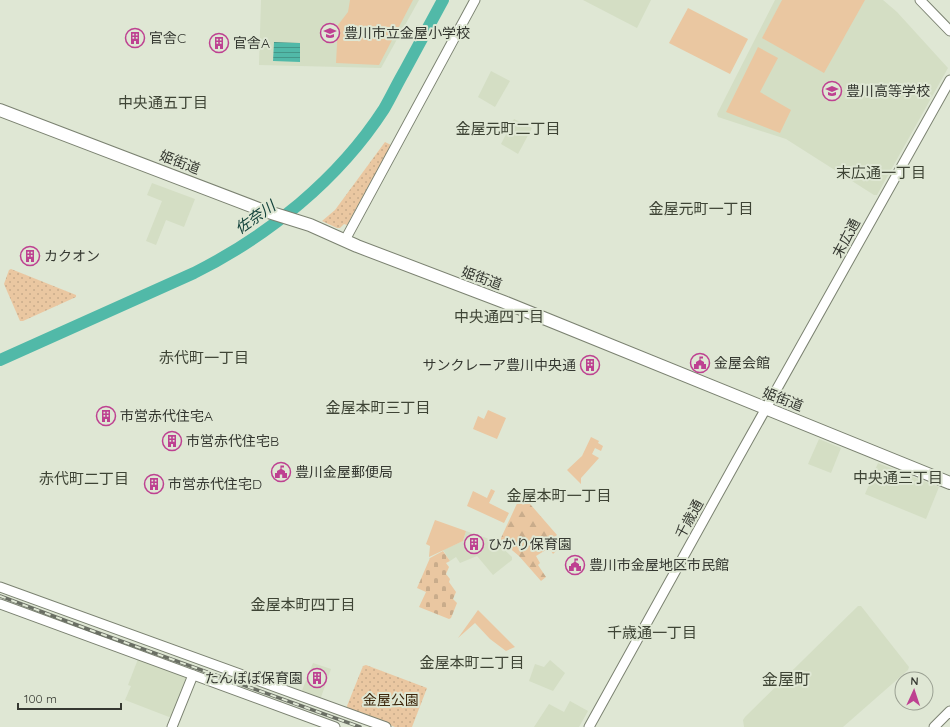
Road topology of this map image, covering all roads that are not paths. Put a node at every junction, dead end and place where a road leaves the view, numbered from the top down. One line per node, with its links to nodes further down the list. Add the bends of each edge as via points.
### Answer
1 (475, 0): 6 (street)
2 (920, 0): 3 (street)
3 (950, 31)
4 (950, 80): 7 (street, 末広通)
5 (0, 110): 6 (main road, 姫街道)
6 (345, 240): 7 (main road, 姫街道)
7 (766, 408): 8 (main road, 姫街道); 16 (street, 千歳通)
8 (950, 483)
9 (0, 587): 15 (street)
10 (0, 604): 11 (street)
11 (193, 675): 13 (street); 14 (street)
12 (950, 711): 17 (street)
13 (172, 727)
14 (335, 727)
15 (386, 727)
16 (589, 727)
17 (934, 727)

